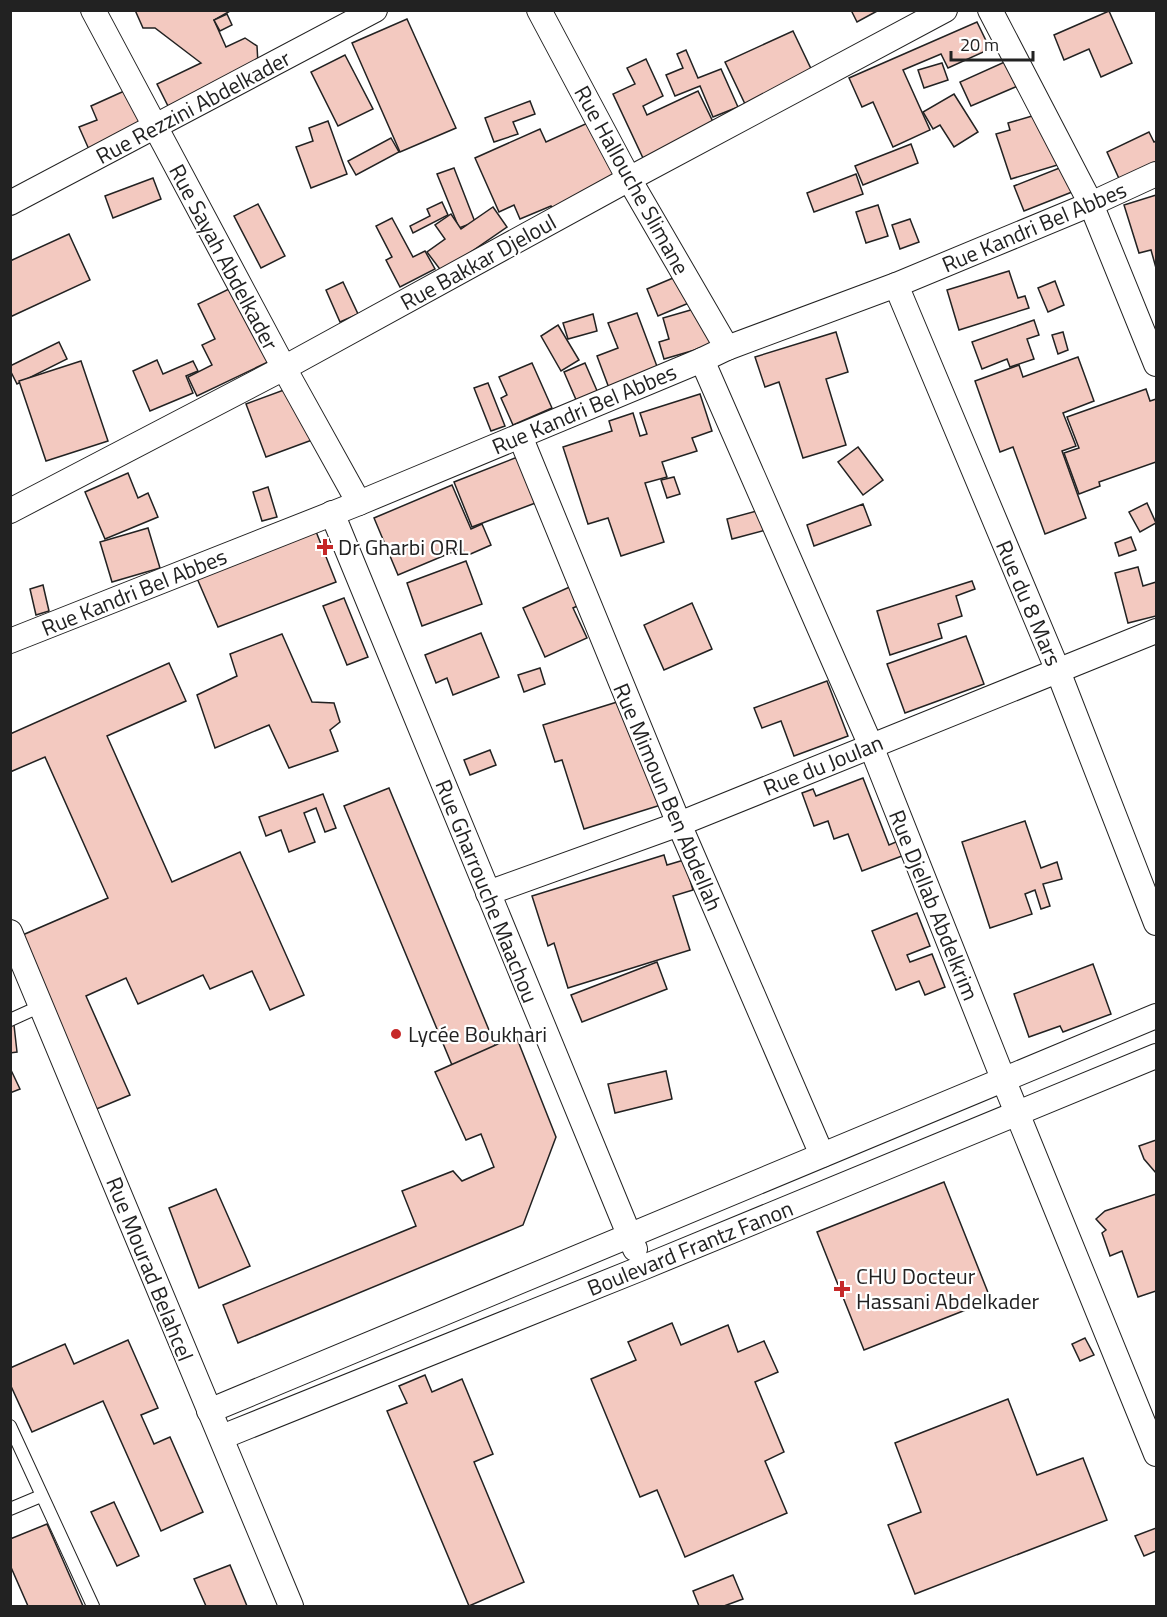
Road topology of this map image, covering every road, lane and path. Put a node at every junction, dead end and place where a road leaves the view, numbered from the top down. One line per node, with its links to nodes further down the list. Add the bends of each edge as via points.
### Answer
1 (93, 10): 6 (street, Rue Sayah Abdelkader)
2 (375, 10): 6 (street, Rue Rezzini Abdelkader)
3 (538, 10): 8 (street, Rue Hallouche Slimane)
4 (945, 10): 8 (street, Rue Bakkar Djeloul)
5 (990, 10): 10 (street)
6 (155, 128): 9 (street, Rue Rezzini Abdelkader); 15 (street, Rue Sayah Abdelkader)
7 (1156, 174): 10 (street, Rue Kandri Bel Abbes)
8 (629, 179): 12 (street, Rue Hallouche Slimane); 15 (street, Rue Bakkar Djeloul)
9 (10, 204)
10 (1091, 204): 11 (street, Rue Kandri Bel Abbes); 14 (street)
11 (896, 285): 12 (street, Rue Kandri Bel Abbes); 22 (street, Rue du 8 Mars)
12 (727, 348): 13 (street, Rue Kandri Bel Abbes)
13 (702, 360): 16 (street, Rue Kandri Bel Abbes); 23 (street, Rue Djellab Abdelkrim)
14 (1156, 364)
15 (284, 368): 17 (street, Rue Sayah Abdelkader); 18 (street, Rue Bakkar Djeloul)
16 (520, 436): 17 (street, Rue Kandri Bel Abbes); 24 (street, Rue Mimoun Ben Abdellah)
17 (359, 502): 19 (street, Rue Kandri Bel Abbes)
18 (10, 511)
19 (332, 513): 21 (street, Rue Kandri Bel Abbes); 25 (street, Rue Gharrouche Maachou)
20 (1156, 631): 22 (street, Rue du Joulan)
21 (10, 641)
22 (1058, 671): 23 (street, Rue du Joulan); 26 (street, Rue du 8 Mars)
23 (871, 746): 24 (street, Rue du Joulan); 32 (street, Rue Djellab Abdelkrim)
24 (679, 824): 25 (street, Rue du Joulan); 34 (street, Rue Mimoun Ben Abdellah)
25 (488, 893): 37 (street, Rue Gharrouche Maachou)
26 (1156, 923)
27 (10, 932): 28 (street, Rue Mourad Belahcel)
28 (41, 1006): 30 (lane); 39 (street, Rue Mourad Belahcel)
29 (1156, 1016): 32 (street)
30 (10, 1020)
31 (1156, 1056): 33 (street, Boulevard Frantz Fanon)
32 (1004, 1081): 33 (street, Rue Djellab Abdelkrim); 34 (street)
33 (1018, 1114): 36 (street, Boulevard Frantz Fanon); 42 (street, Rue Djellab Abdelkrim)
34 (822, 1155): 35 (street)
35 (737, 1191): 36 (street); 37 (street)
36 (750, 1223): 38 (street, Boulevard Frantz Fanon)
37 (629, 1236): 38 (street, Rue Gharrouche Maachou); 39 (street)
38 (642, 1268): 41 (street, Boulevard Frantz Fanon)
39 (209, 1411): 41 (street, Rue Mourad Belahcel)
40 (10, 1426): 43 (lane)
41 (222, 1437): 46 (street, Rue Mourad Belahcel)
42 (1156, 1454)
43 (41, 1496): 44 (lane); 45 (lane)
44 (10, 1509)
45 (93, 1606)
46 (291, 1606)

